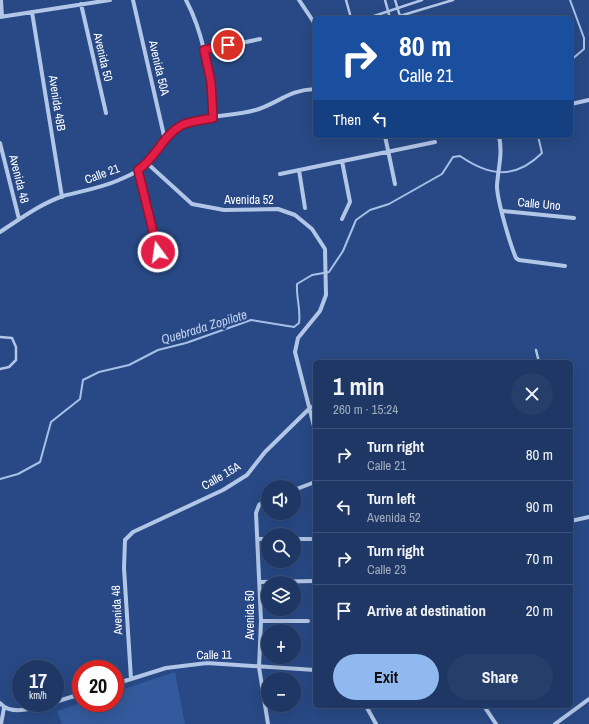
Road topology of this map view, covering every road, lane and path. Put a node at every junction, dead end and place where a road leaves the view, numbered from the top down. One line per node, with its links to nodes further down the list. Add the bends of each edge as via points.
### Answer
1 (1, 0): 20 (street)
2 (110, 0): 11 (street)
3 (133, 0): 31 (street, Avenida 50A)
4 (186, 0): 23 (street, via 195,18)
5 (299, 0): 21 (street)
6 (346, 0): 16 (lane)
7 (385, 0): 14 (lane)
8 (395, 0): 13 (lane)
9 (422, 0): 13 (lane)
10 (454, 0): 19 (lane)
11 (99, 1): 12 (street)
12 (81, 4): 15 (street); 27 (street, Avenida 50)
13 (397, 8): 14 (lane); 19 (lane)
14 (388, 11): 17 (lane); 18 (lane)
15 (32, 12): 20 (street); 42 (street, Avenida 48B)
16 (350, 16)
17 (374, 16)
18 (389, 16)
19 (400, 16)
20 (1, 17)
21 (313, 21)
22 (260, 39): 23 (street)
23 (204, 50): 28 (street, via 211,82)
24 (313, 89): 28 (street, Calle 21, via 290,93 258,109)
25 (589, 100): 26 (street)
26 (573, 104)
27 (106, 113)
28 (213, 118): 31 (street, Calle 21, via 183,125)
29 (385, 138): 35 (street)
30 (500, 138): 44 (street, via 502,147 498,194)
31 (165, 140): 37 (street, Calle 21)
32 (0, 142): 34 (street, Avenida 48)
33 (435, 142): 35 (street)
34 (1, 150): 46 (street, Avenida 48)
35 (388, 152): 36 (street); 41 (street)
36 (342, 161): 39 (street); 47 (street, via 350,202)
37 (148, 164): 38 (street, Calle 21); 55 (street, Avenida 52, via 192,204 224,210 278,209 295,215 312,229 325,249 326,295 320,311 295,345)
38 (138, 170): 42 (street, Calle 21, via 98,188); 49 (lane)
39 (299, 170): 40 (street); 43 (street)
40 (280, 174)
41 (395, 184)
42 (62, 197): 46 (street, Calle 21)
43 (306, 208)
44 (503, 211): 45 (street, Calle Uno); 50 (street, via 515,255 519,260)
45 (574, 218)
46 (19, 219): 48 (street, Calle 21)
47 (342, 219)
48 (0, 232)
49 (158, 252)
50 (565, 266)
51 (0, 337): 54 (lane, via 12,338 16,347 16,360 9,367)
52 (536, 350): 53 (lane)
53 (538, 360)
54 (0, 370)
55 (311, 407): 56 (street, Avenida 52); 65 (street, Calle 15A, via 265,452 247,475 222,490 133,532)
56 (313, 418)
57 (313, 483): 58 (street)
58 (301, 487)
59 (261, 504): 62 (street, Avenida 50, via 256,512)
60 (589, 517): 61 (street)
61 (573, 521)
62 (258, 539): 67 (street, Avenida 50)
63 (301, 539): 64 (street)
64 (311, 539)
65 (125, 540): 72 (street, Avenida 48, via 124,568)
66 (313, 581): 67 (street)
67 (260, 582): 68 (street, Avenida 50)
68 (261, 621): 69 (street); 70 (street, Avenida 50)
69 (308, 621)
70 (259, 667): 71 (street, Calle 11); 72 (street, Calle 11, via 207,663 166,668); 82 (street, Avenida 50)
71 (313, 670)
72 (131, 679): 73 (street, Calle 11)
73 (124, 681)
74 (589, 699): 85 (street)
75 (0, 703): 76 (street)
76 (4, 708): 79 (street); 80 (street)
77 (367, 708): 83 (street)
78 (485, 708): 84 (street)
79 (12, 709)
80 (0, 718): 81 (street)
81 (1, 724)
82 (268, 724)
83 (376, 724)
84 (496, 724)
85 (555, 724)

